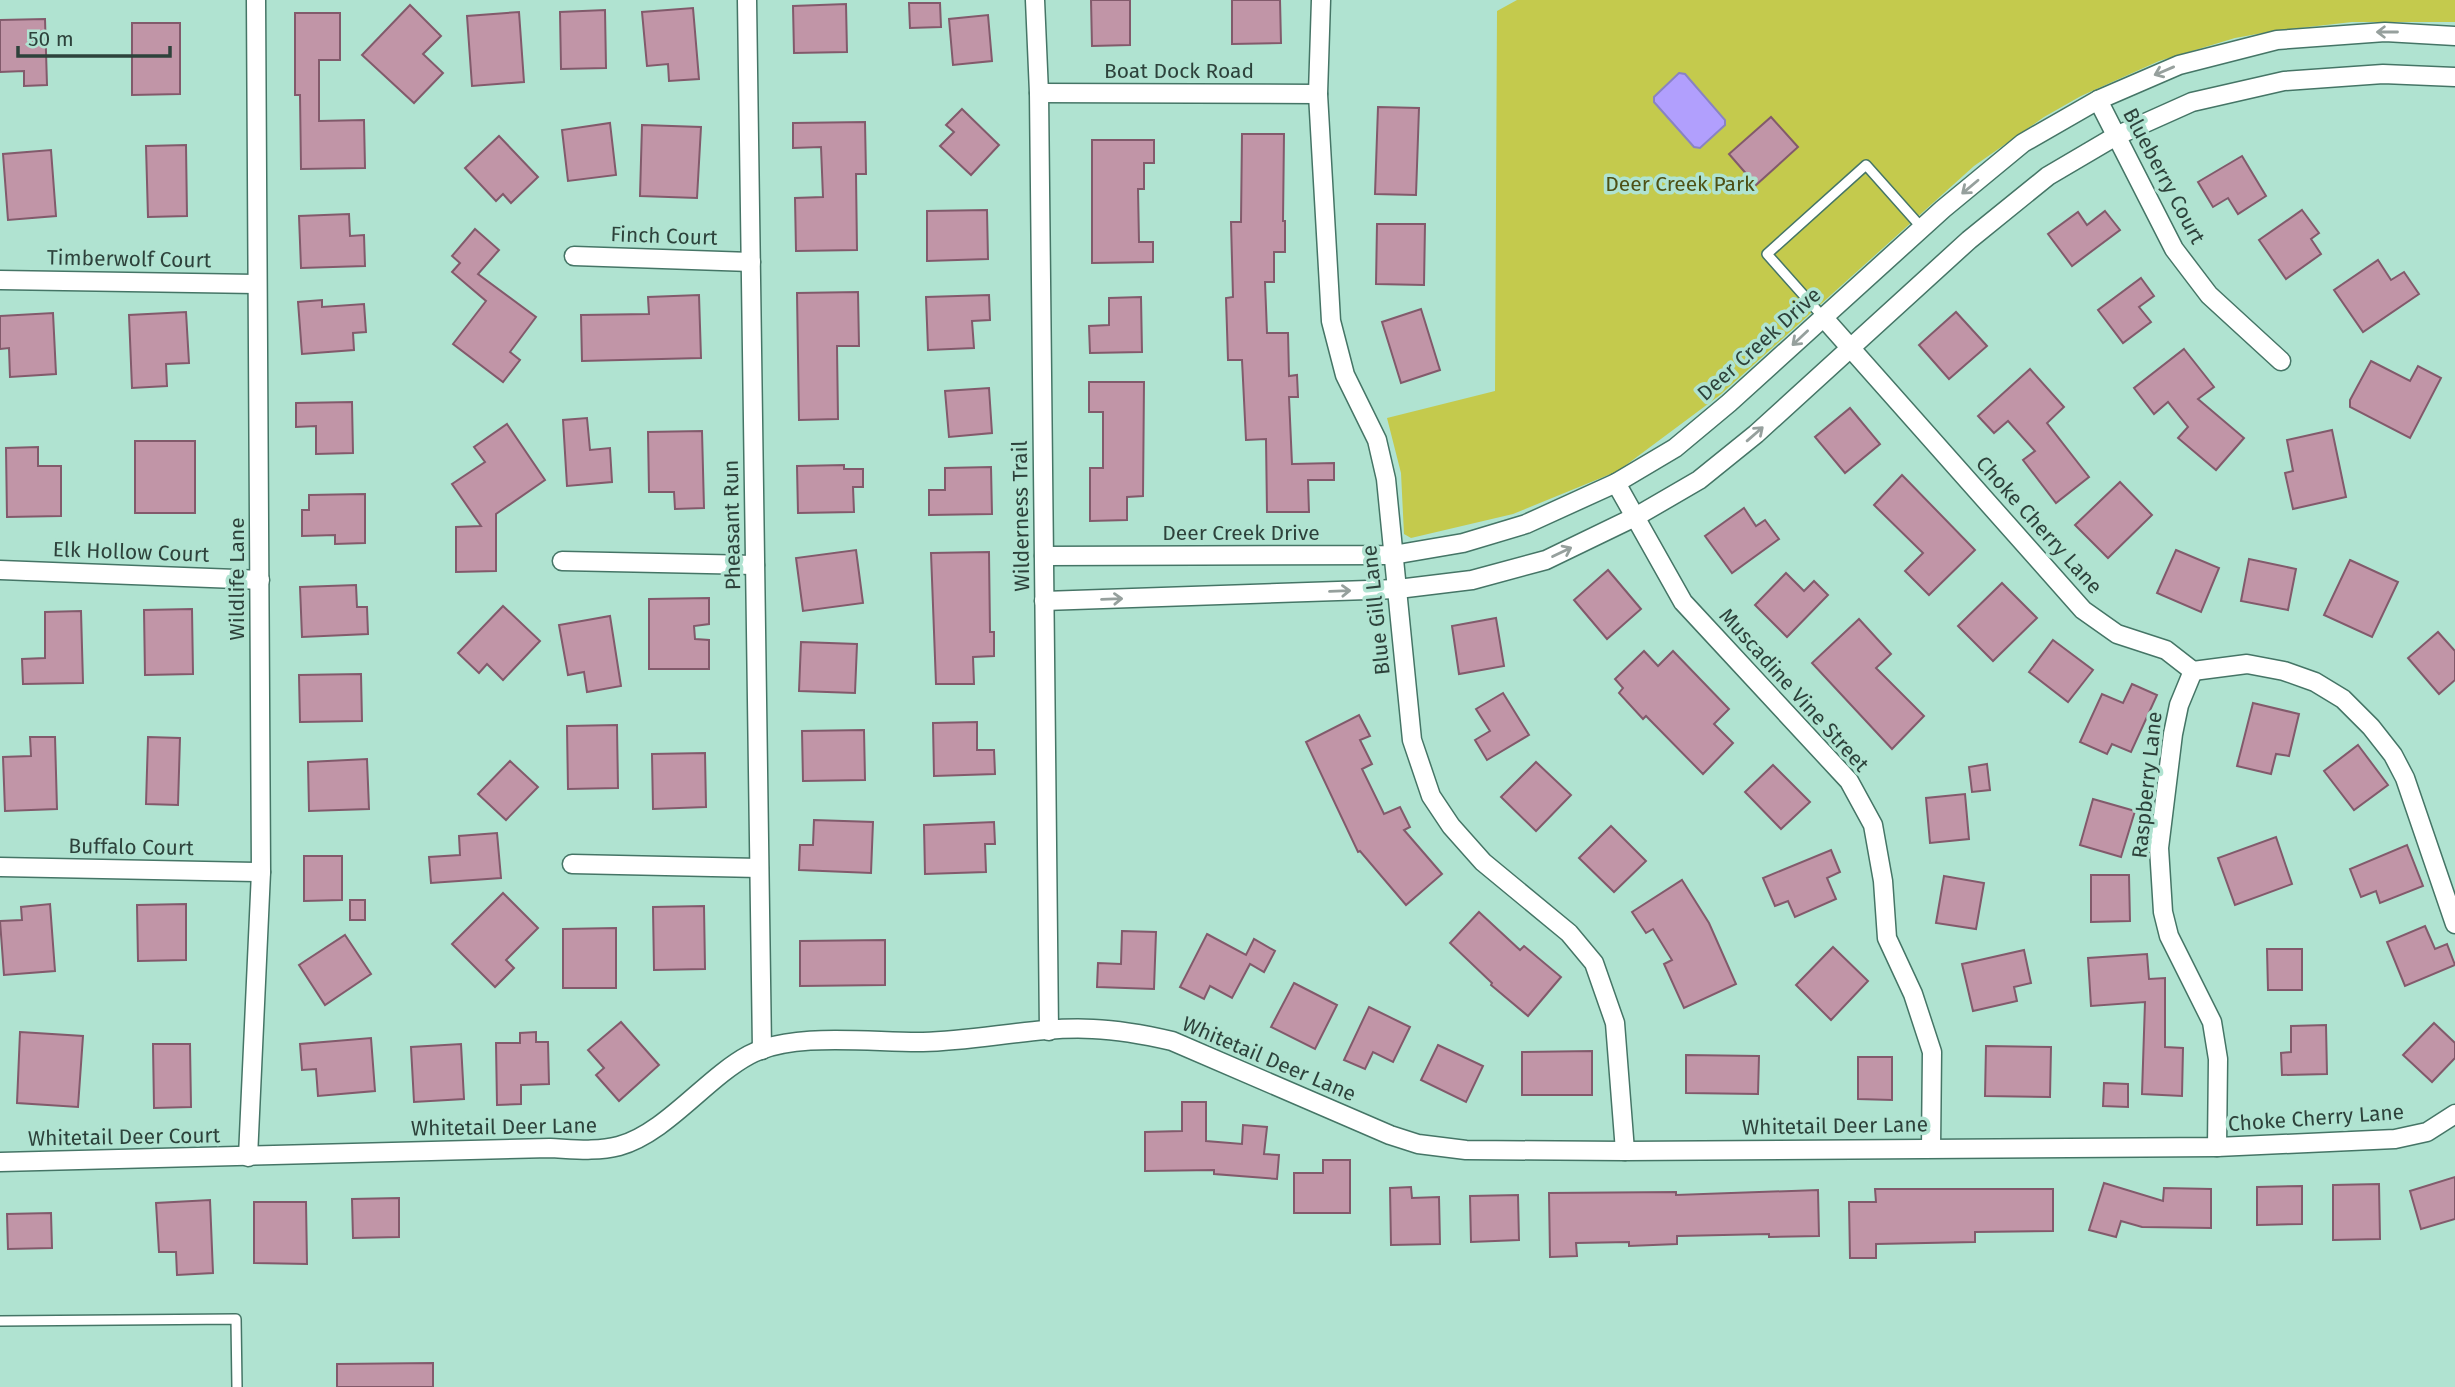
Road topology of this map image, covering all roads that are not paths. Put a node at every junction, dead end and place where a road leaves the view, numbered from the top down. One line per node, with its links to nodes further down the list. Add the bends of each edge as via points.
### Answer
1 (256, 0): 15 (street, Wildlife Lane)
2 (747, 0): 13 (street, Pheasant Run)
3 (1035, 0): 7 (street, Wilderness Trail)
4 (1321, 0): 8 (street, Blue Gill Lane)
5 (2455, 36): 9 (street, Deer Creek Drive, one-way to 9, via 2385,32 2277,40 2179,65)
6 (2455, 77): 10 (street, via 2384,74 2284,81 2192,102)
7 (1039, 93): 8 (street, Boat Dock Road); 22 (street, Wilderness Trail)
8 (1318, 94): 21 (street, Blue Gill Lane, via 1331,321 1345,375 1377,440 1386,479)
9 (2098, 100): 10 (street, Blueberry Court); 11 (street, Deer Creek Drive, one-way to 11, via 2022,143)
10 (2116, 135): 17 (street, via 2048,176); 18 (street, Blueberry Court, via 2174,249 2209,295)
11 (1922, 228): 16 (street, Deer Creek Drive); 16 (lane, via 1866,165 1767,254)
12 (574, 256): 13 (street, Finch Court)
13 (751, 262): 24 (street, Pheasant Run)
14 (0, 280): 15 (street, Timberwolf Court)
15 (257, 285): 26 (street, Wildlife Lane)
16 (1823, 317): 17 (street, Choke Cherry Lane); 19 (street, Deer Creek Drive, one-way to 19, via 1675,448)
17 (1851, 347): 20 (street, one-way to 17, via 1699,480); 29 (street, Choke Cherry Lane, via 2082,610 2117,634 2166,650)
18 (2281, 361)
19 (1616, 482): 20 (street, Muscadine Vine Street); 21 (street, Deer Creek Drive, via 1526,524 1463,543)
20 (1637, 516): 27 (street, one-way to 20, via 1472,580 1546,560); 39 (street, Muscadine Vine Street, via 1683,602 1849,781 1873,825 1887,938 1913,994 1932,1052)
21 (1393, 555): 22 (street, Deer Creek Drive); 27 (street, Blue Gill Lane)
22 (1044, 556): 28 (street, Wilderness Trail)
23 (562, 561): 24 (street)
24 (755, 565): 32 (street, Pheasant Run)
25 (0, 569): 26 (street, Elk Hollow Court)
26 (260, 580): 33 (street, Wildlife Lane)
27 (1398, 589): 28 (street, one-way to 27); 40 (street, Blue Gill Lane, via 1412,740 1431,796 1483,862 1569,933 1594,962 1615,1023)
28 (1044, 601): 35 (street, Wilderness Trail)
29 (2193, 671): 34 (street, via 2247,664 2315,681 2343,699 2393,755); 38 (street, Raspberry Lane, via 2173,734 2161,874 2169,936 2212,1022 2218,1059)
30 (572, 864): 32 (street)
31 (0, 867): 33 (street, Buffalo Court)
32 (759, 868): 36 (street, Pheasant Run)
33 (261, 872): 41 (street, Wildlife Lane)
34 (2455, 924)
35 (1049, 1031): 36 (street, Whitetail Deer Lane, via 925,1042 810,1041); 40 (street, Whitetail Deer Lane, via 1091,1028 1172,1041 1418,1144 1466,1150)
36 (762, 1050): 41 (street, Whitetail Deer Lane, via 749,1055 644,1137 619,1146)
37 (2455, 1114): 38 (street, Choke Cherry Lane, via 2427,1132 2395,1139)
38 (2217, 1146): 39 (street, Whitetail Deer Lane)
39 (1931, 1148): 40 (street, Whitetail Deer Lane)
40 (1625, 1151)
41 (248, 1157): 42 (street, Whitetail Deer Court)
42 (0, 1162)
43 (0, 1321): 44 (lane, via 236,1319)
44 (237, 1387)

